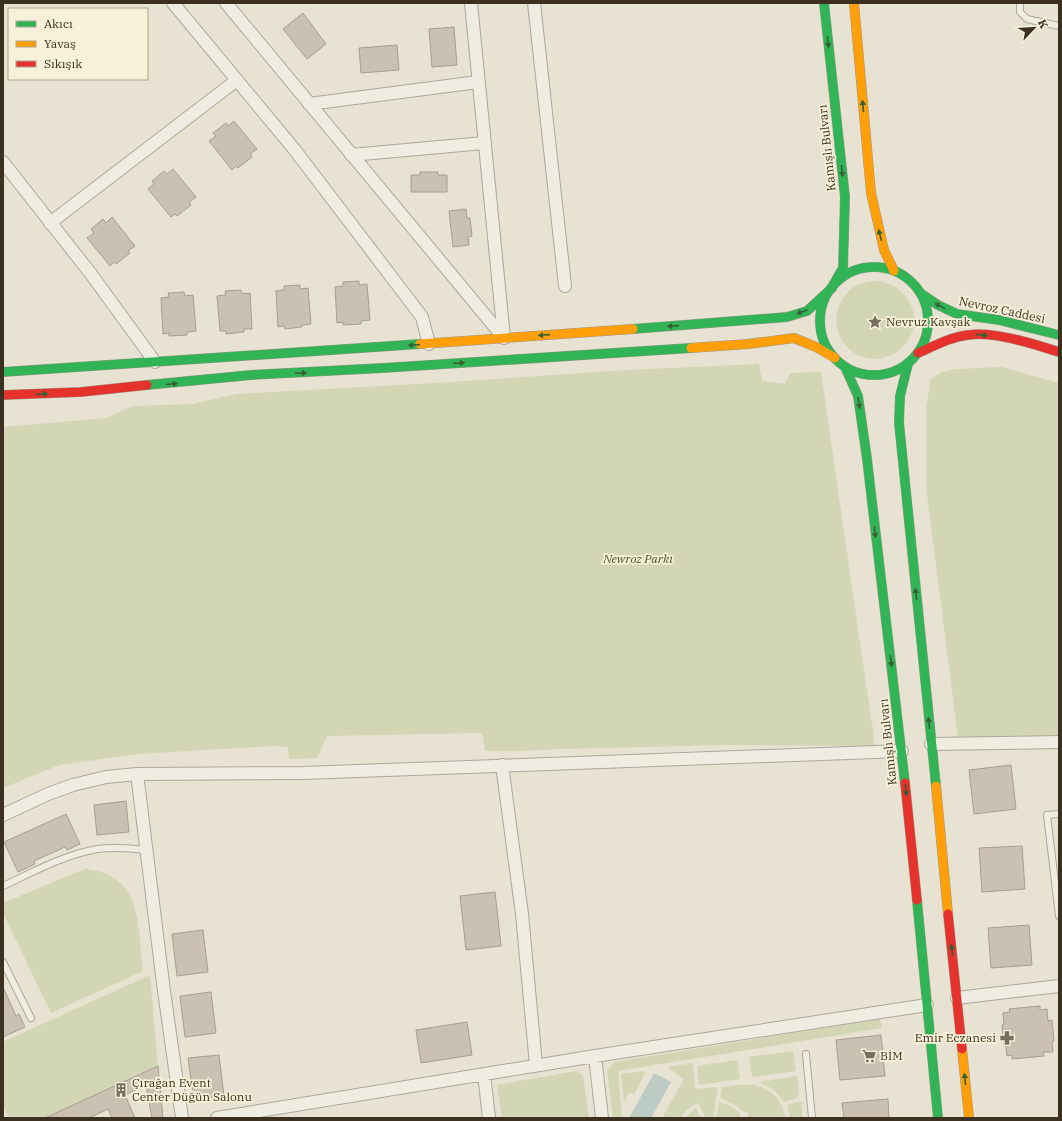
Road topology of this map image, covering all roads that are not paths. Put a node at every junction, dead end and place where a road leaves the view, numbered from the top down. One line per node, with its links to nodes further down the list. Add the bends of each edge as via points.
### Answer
1 (173, 3): 9 (street)
2 (226, 3): 11 (street)
3 (471, 3): 10 (street)
4 (534, 3): 17 (street)
5 (824, 3): 18 (main road, Kamışlı Bulvarı, one-way to 18, via 845,197 843,268)
6 (854, 3): 16 (main road, one-way to 6, via 884,250 871,193)
7 (1020, 3): 8 (lane, via 1020,12 1027,19)
8 (1059, 26)
9 (237, 80): 15 (street); 22 (street, via 294,149 422,317)
10 (478, 82): 11 (street); 12 (street)
11 (309, 104): 13 (street)
12 (484, 143): 13 (street); 21 (street)
13 (352, 155): 21 (street)
14 (3, 162): 15 (street)
15 (50, 223): 26 (street)
16 (894, 271): 18 (main road, via 877,267 860,269 844,276); 19 (main road, via 909,280)
17 (565, 286)
18 (832, 288): 21 (main road, one-way to 21, via 807,311 788,317); 25 (main road, via 824,303 820,319 822,336)
19 (920, 293): 20 (main road, Nevroz Caddesi, one-way to 19, via 1000,320 957,314); 24 (main road, via 927,309 928,324 925,339)
20 (1059, 335)
21 (504, 338): 22 (main road)
22 (429, 344): 26 (main road, one-way to 26)
23 (1059, 352): 24 (main road, one-way to 23, via 952,339 973,334)
24 (918, 353): 27 (main road)
25 (835, 358): 28 (main road); 30 (main road, one-way to 25, via 96,391 251,375 748,344 794,338)
26 (155, 362): 29 (main road)
27 (908, 364): 28 (main road, via 890,373 870,375); 32 (main road, one-way to 27, via 899,423 900,396)
28 (845, 366): 33 (main road, Kamışlı Bulvarı, one-way to 33, via 858,396)
29 (3, 372)
30 (3, 395)
31 (1059, 742): 32 (street)
32 (931, 744): 43 (main road, one-way to 32)
33 (902, 751): 34 (street); 44 (main road, Kamışlı Bulvarı, one-way to 44)
34 (502, 764): 35 (street, via 303,773); 48 (street, via 522,914)
35 (137, 774): 37 (street, via 106,777 73,785); 38 (street)
36 (1059, 814): 40 (lane, via 1047,815)
37 (3, 815)
38 (146, 850): 39 (lane, via 99,849 78,854); 50 (street)
39 (3, 886)
40 (1059, 916)
41 (3, 962): 45 (lane)
42 (1059, 986): 43 (street)
43 (957, 998): 56 (main road, one-way to 43)
44 (927, 1005): 47 (street); 55 (main road, Kamışlı Bulvarı)
45 (31, 1018)
46 (806, 1054): 54 (lane)
47 (595, 1056): 48 (street); 53 (street)
48 (536, 1065): 49 (street)
49 (484, 1074): 51 (street); 52 (street)
50 (182, 1118)
51 (217, 1118)
52 (489, 1118)
53 (602, 1118)
54 (812, 1118)
55 (938, 1118)
56 (969, 1118)

